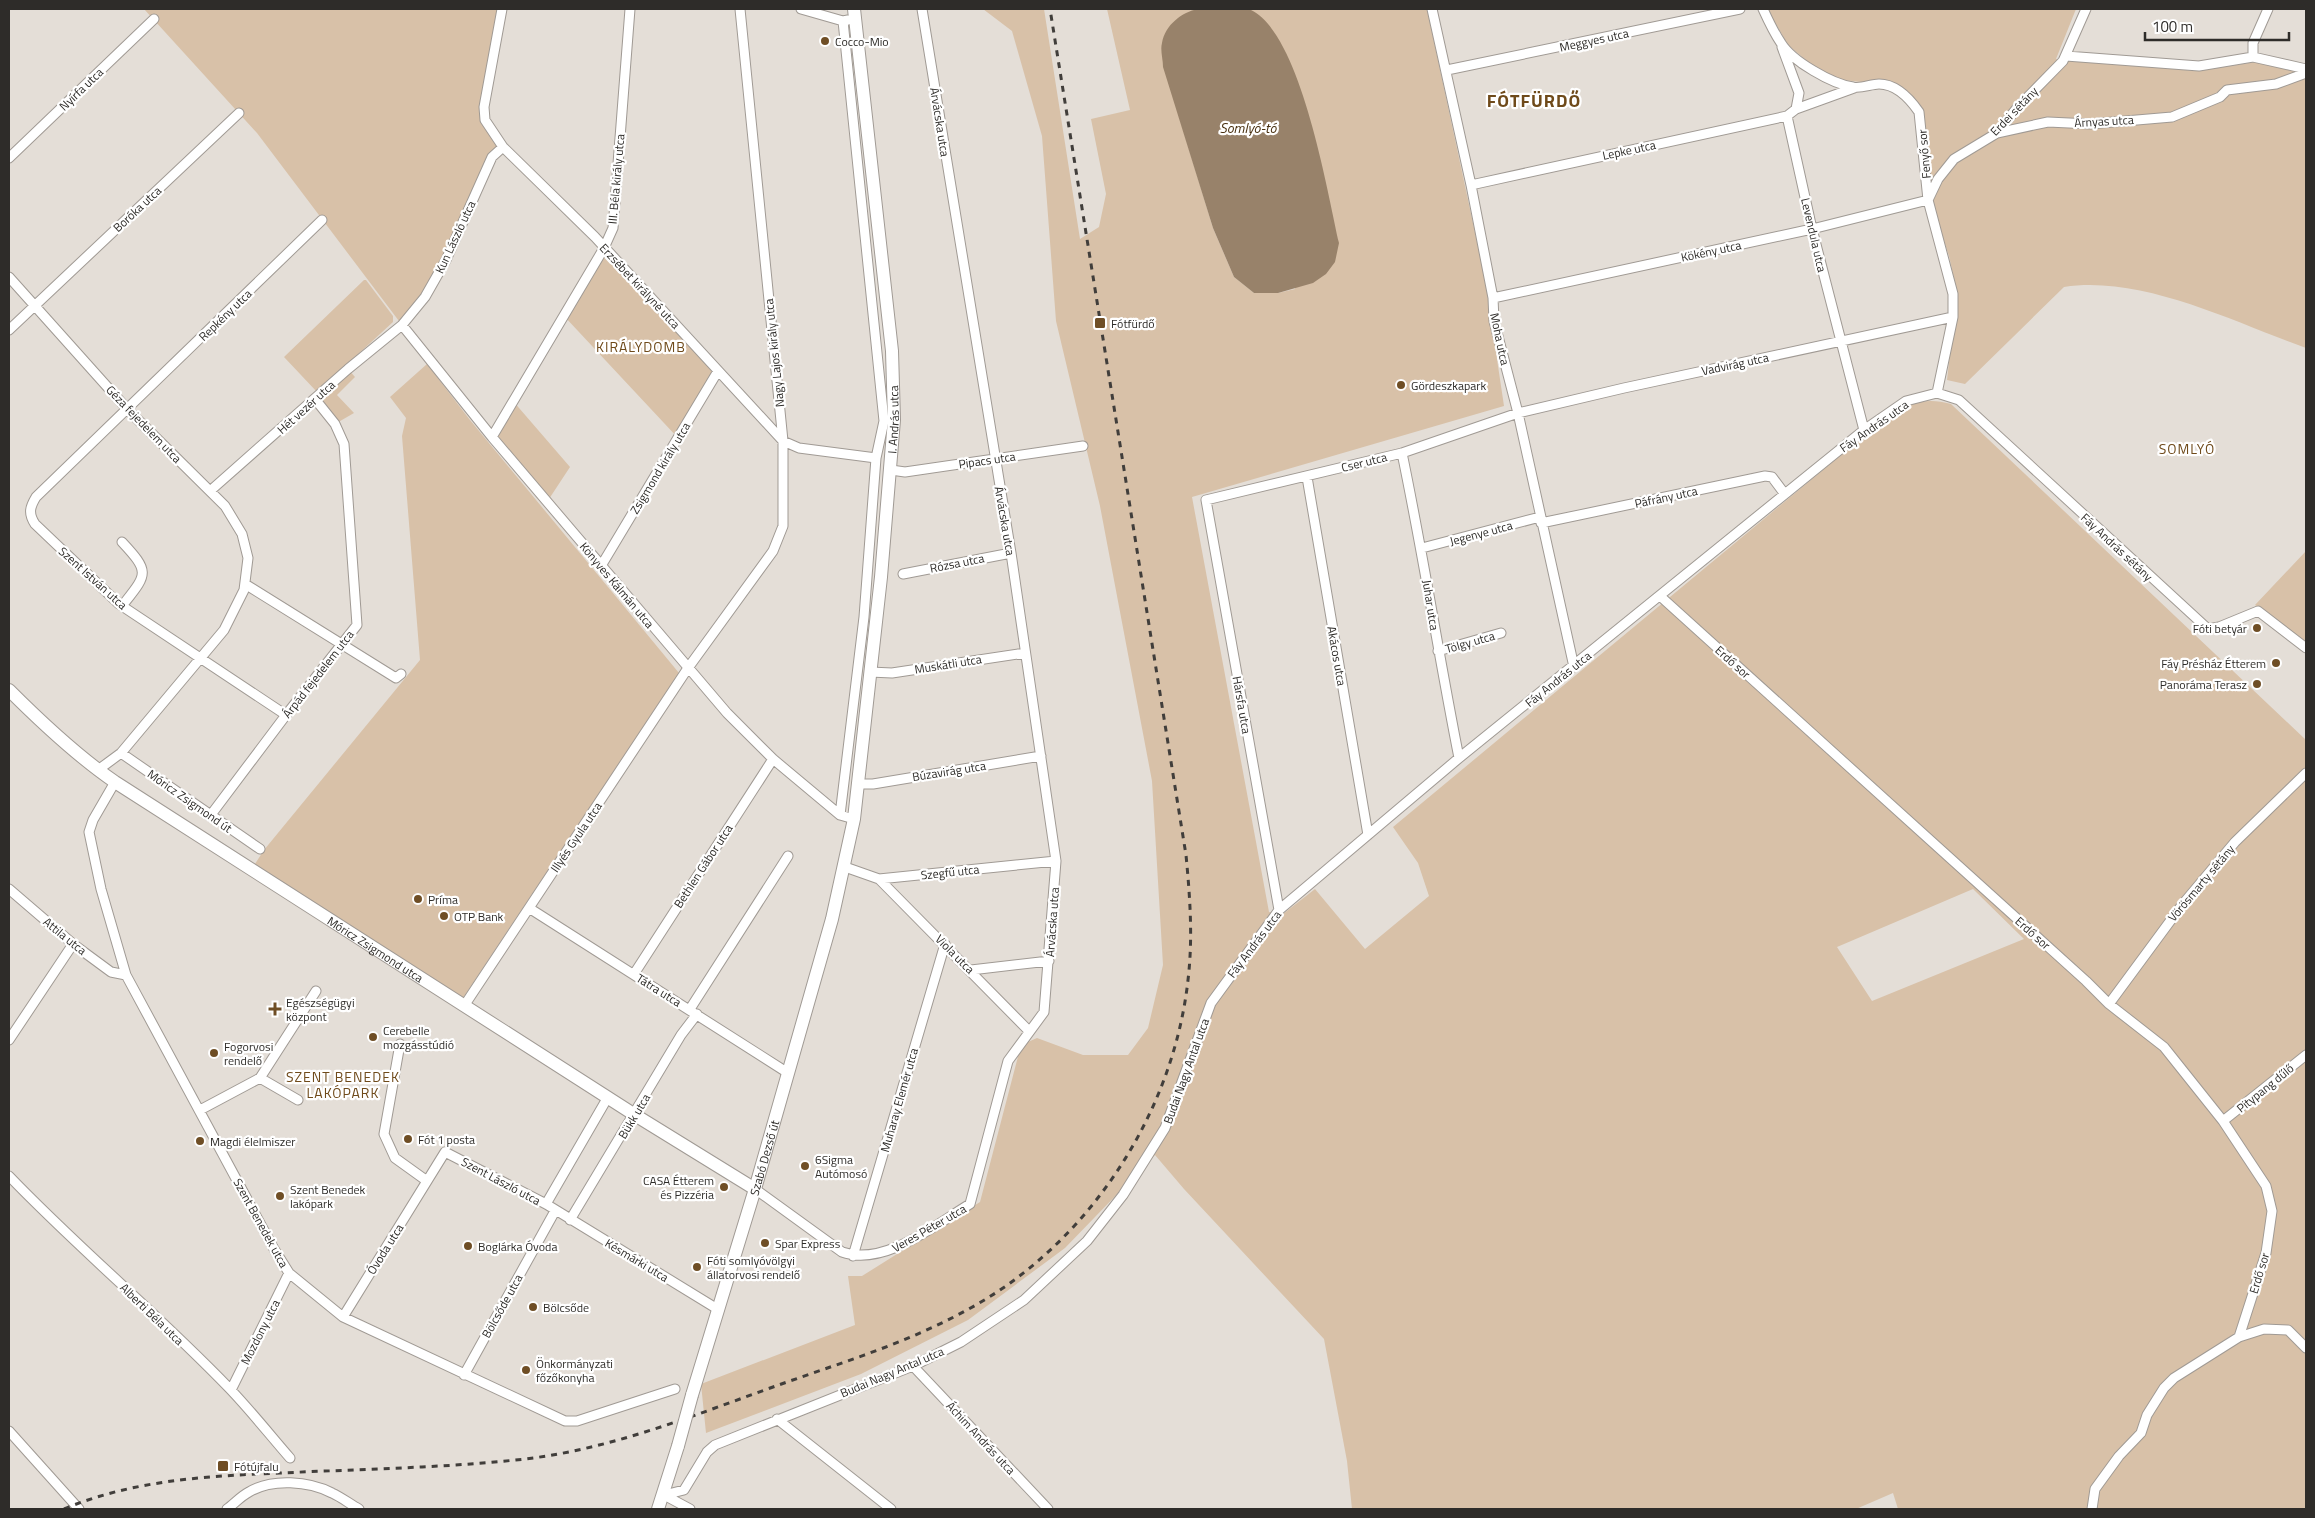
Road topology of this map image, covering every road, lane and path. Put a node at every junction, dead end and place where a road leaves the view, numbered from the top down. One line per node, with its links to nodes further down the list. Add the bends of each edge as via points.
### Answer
1 (502, 9): 23 (street, Erzsébet királyné utca, via 484,107 485,120)
2 (630, 9): 29 (street, III. Béla király utca, via 613,228)
3 (740, 9): 44 (street, Nagy Lajos király utca)
4 (801, 9): 11 (street)
5 (922, 9): 48 (street, Árvácska utca)
6 (1432, 9): 16 (street, Moha utca)
7 (1740, 9): 16 (street, Meggyes utca)
8 (1762, 9): 13 (street)
9 (2086, 9): 14 (street, Erdei sétány)
10 (2268, 9): 15 (street, via 2253,43)
11 (851, 16): 47 (street, I. András utca, via 884,421); 49 (main road, I. András utca, via 892,351 894,420)
12 (154, 19): 24 (street, Nyírfa utca)
13 (1781, 45): 18 (street, via 1806,66); 19 (street, via 1799,93)
14 (2066, 56): 15 (street, via 2198,66); 22 (street, Erdei sétány)
15 (2253, 57): 17 (street)
16 (1447, 70): 25 (street, Moha utca)
17 (2306, 71): 22 (street, Árnyas utca, via 2276,84 2227,90 2220,97 2172,117 2090,124 2048,122)
18 (1854, 88): 19 (street, Fenyő sor); 26 (street, Fenyő sor, via 1880,84 1890,86 1899,90 1919,112)
19 (1796, 109): 21 (street)
20 (239, 114): 32 (street, Boróka utca)
21 (1787, 116): 25 (street, Lepke utca); 28 (street, Levendula utca)
22 (1997, 133): 26 (street, Erdei sétány, via 1954,159)
23 (504, 146): 29 (street, Erzsébet királyné utca); 34 (street, Kun László utca, via 492,157 446,260 425,297)
24 (9, 158)
25 (1472, 185): 31 (street, Moha utca)
26 (1928, 200): 28 (street, Kökény utca); 33 (street, Fenyő sor, via 1953,294)
27 (322, 220): 40 (street, Repkény utca)
28 (1812, 229): 31 (street, Kökény utca); 36 (street, Levendula utca)
29 (604, 248): 37 (street, Erzsébet királyné utca); 43 (street, III. Béla király utca)
30 (9, 277): 32 (street, Géza fejedelem utca)
31 (1492, 298): 41 (street, Moha utca, via 1494,321)
32 (34, 305): 35 (street, Boróka utca); 40 (street, Géza fejedelem utca)
33 (1953, 317): 36 (street, Vadvirág utca); 38 (street, Fenyő sor)
34 (402, 325): 39 (street, Hét vezér utca); 43 (street, Könyves Kálmán utca)
35 (9, 330)
36 (1840, 342): 41 (street, Vadvirág utca); 42 (street, Levendula utca)
37 (718, 371): 44 (street, Erzsébet királyné utca); 58 (street, Zsigmond király utca)
38 (1937, 393): 42 (street, Fáy András utca, via 1906,402); 65 (street, Fáy András sétány, via 1959,400 2208,630 2258,611)
39 (315, 399): 51 (street, Hét vezér utca); 64 (street, Árpád fejedelem utca, via 335,424 344,444 357,625)
40 (128, 410): 51 (street, Géza fejedelem utca); 62 (street, Szent István utca, via 30,506 34,524)
41 (1518, 413): 46 (street, Cser utca); 54 (street, Moha utca)
42 (1864, 430): 52 (street, Fáy András utca)
43 (492, 437): 58 (street, Könyves Kálmán utca)
44 (783, 441): 47 (street, Erzsébet királyné utca, via 799,448); 70 (street, Nagy Lajos király utca, via 783,526 773,551)
45 (1083, 446): 48 (street, Pipacs utca)
46 (1402, 453): 50 (street, Cser utca); 56 (street, Juhar utca)
47 (876, 458): 83 (street, I. András utca, via 864,617)
48 (994, 458): 49 (street, Pipacs utca, via 905,472); 57 (street, Árvácska utca)
49 (891, 470): 71 (main road, I. András utca)
50 (1307, 477): 53 (street, Cser utca); 86 (street, Akácos utca)
51 (210, 491): 60 (street, Géza fejedelem utca, via 225,506 242,534 248,558)
52 (1784, 493): 54 (street, Páfrány utca, via 1772,477 1765,476); 61 (street, Fáy András utca)
53 (1206, 500): 94 (street, Hársfa utca)
54 (1540, 520): 56 (street, Jegenye utca); 69 (street, Moha utca)
55 (122, 542): 62 (street, via 139,560 143,570 142,580)
56 (1422, 548): 66 (street, Juhar utca)
57 (1011, 553): 59 (street, Rózsa utca); 67 (street, Árvácska utca)
58 (601, 566): 70 (street, Könyves Kálmán utca)
59 (903, 574)
60 (244, 584): 64 (street); 68 (street, Géza fejedelem utca, via 224,630)
61 (1660, 596): 69 (street, Fáy András utca); 103 (street, Erdő sor)
62 (122, 606): 68 (street, Szent István utca)
63 (1501, 633): 66 (street, Tölgy utca)
64 (342, 645): 72 (street, via 396,678); 74 (street, Árpád fejedelem utca)
65 (2306, 648)
66 (1438, 651): 77 (street, Juhar utca)
67 (1025, 653): 71 (street, Muskátli utca, via 892,673); 76 (street, Árvácska utca)
68 (200, 659): 74 (street, Szent István utca); 75 (street, Géza fejedelem utca)
69 (1574, 667): 77 (street, Fáy András utca)
70 (688, 668): 78 (street, Könyves Kálmán utca); 93 (street, Illyés Gyula utca)
71 (870, 672): 82 (main road, I. András utca)
72 (401, 674)
73 (9, 690): 79 (main road, Móricz Zsigmond utca)
74 (286, 715): 84 (street, Árpád fejedelem utca)
75 (120, 753): 79 (street, Géza fejedelem utca); 84 (street, Móricz Zsigmond út)
76 (1041, 756): 82 (street, Búzavirág utca); 89 (street, Árvácska utca)
77 (1459, 758): 86 (street, Fáy András utca)
78 (773, 759): 83 (street, Könyves Kálmán utca); 99 (street, Bethlen Gábor utca)
79 (98, 770): 81 (main road, Móricz Zsigmond utca)
80 (2306, 773): 103 (street, Vörösmarty sétány, via 2235,842 2182,905)
81 (115, 782): 100 (street, Szent Benedek utca, via 88,832); 104 (main road, Móricz Zsigmond utca)
82 (857, 784): 85 (main road, I. András utca)
83 (840, 815): 85 (street, Könyves Kálmán utca)
84 (210, 816): 87 (street, Móricz Zsigmond út)
85 (854, 819): 90 (main road, Szabó Dezső út)
86 (1368, 834): 94 (street, Fáy András utca)
87 (260, 848)
88 (788, 856): 105 (street, Bükk utca)
89 (1056, 860): 91 (street, Szegfű utca); 97 (street, Árvácska utca)
90 (845, 867): 91 (street, Szegfű utca); 110 (main road, Szabó Dezső út)
91 (879, 879): 96 (street, Viola utca)
92 (9, 890): 95 (street, Attila utca)
93 (529, 908): 99 (street, Tátra utca); 104 (street, Illyés Gyula utca)
94 (1279, 910): 102 (street, Fáy András utca)
95 (73, 944): 100 (street, Attila utca, via 111,972); 107 (street)
96 (945, 944): 98 (street, Viola utca); 124 (street, Muharay Elemér utca)
97 (1049, 961): 98 (street); 106 (street, Árvácska utca, via 1044,1012)
98 (971, 970): 106 (street, Viola utca)
99 (634, 974): 105 (street, Tátra utca)
100 (126, 975): 114 (street, Szent Benedek utca)
101 (316, 991): 111 (street)
102 (1212, 1002): 130 (street, Budai Nagy Antal utca, via 1166,1128 1123,1195 1087,1241 1024,1300 961,1342)
103 (2110, 1004): 116 (street, Erdő sor, via 2164,1047)
104 (464, 1006): 112 (main road, Móricz Zsigmond utca)
105 (694, 1011): 110 (street, Tátra utca); 115 (street, Bükk utca)
106 (1029, 1031): 124 (street, Veres Péter utca, via 1008,1061 970,1204 891,1251 866,1257)
107 (9, 1040)
108 (400, 1044): 119 (street, via 384,1134 395,1158)
109 (2306, 1055): 116 (street, Pitypang dűlő)
110 (788, 1073): 120 (main road, Szabó Dezső út)
111 (260, 1078): 113 (street); 114 (street)
112 (608, 1097): 115 (main road, Móricz Zsigmond utca); 121 (street)
113 (298, 1100)
114 (200, 1110): 125 (street, Szent Benedek utca)
115 (634, 1116): 120 (main road, Móricz Zsigmond utca); 123 (street, Bükk utca)
116 (2223, 1121): 128 (street, Erdő sor, via 2266,1186 2272,1211 2266,1253)
117 (446, 1152): 119 (street, Óvoda utca); 121 (street, Szent László utca)
118 (9, 1176): 133 (street, Alberti Béla utca, via 52,1221)
119 (427, 1181): 127 (street, Óvoda utca)
120 (755, 1189): 124 (street, via 842,1252); 126 (main road, Szabó Dezső út)
121 (546, 1204): 122 (street, Szent László utca)
122 (555, 1211): 123 (street, Késmárki utca); 131 (street, Bölcsőde utca)
123 (570, 1220): 126 (street, Késmárki utca)
124 (853, 1256)
125 (289, 1273): 127 (street, Szent Benedek utca); 133 (street, Mozdony utca)
126 (719, 1310): 137 (main road, Szabó Dezső út, bridge)
127 (344, 1316): 131 (street, Szent Benedek utca)
128 (2239, 1337): 129 (street, via 2264,1329 2288,1330); 145 (street, via 2174,1378 2164,1388 2141,1433 2095,1489)
129 (2306, 1348)
130 (913, 1366): 134 (street, Budai Nagy Antal utca); 144 (street, Áchim András utca)
131 (464, 1375): 132 (street, Szent Benedek utca, via 565,1421 577,1421)
132 (675, 1389)
133 (231, 1390): 136 (street, Alberti Béla utca)
134 (777, 1419): 137 (street, Budai Nagy Antal utca, via 716,1445 707,1452 684,1490); 143 (street)
135 (9, 1431): 138 (street)
136 (290, 1458)
137 (664, 1495): 141 (main road, Szabó Dezső út); 142 (street)
138 (79, 1509)
139 (227, 1509): 140 (street, via 248,1492 263,1486 308,1484 332,1492)
140 (359, 1509)
141 (658, 1509)
142 (690, 1509)
143 (891, 1509)
144 (1048, 1509)
145 (2092, 1509)

